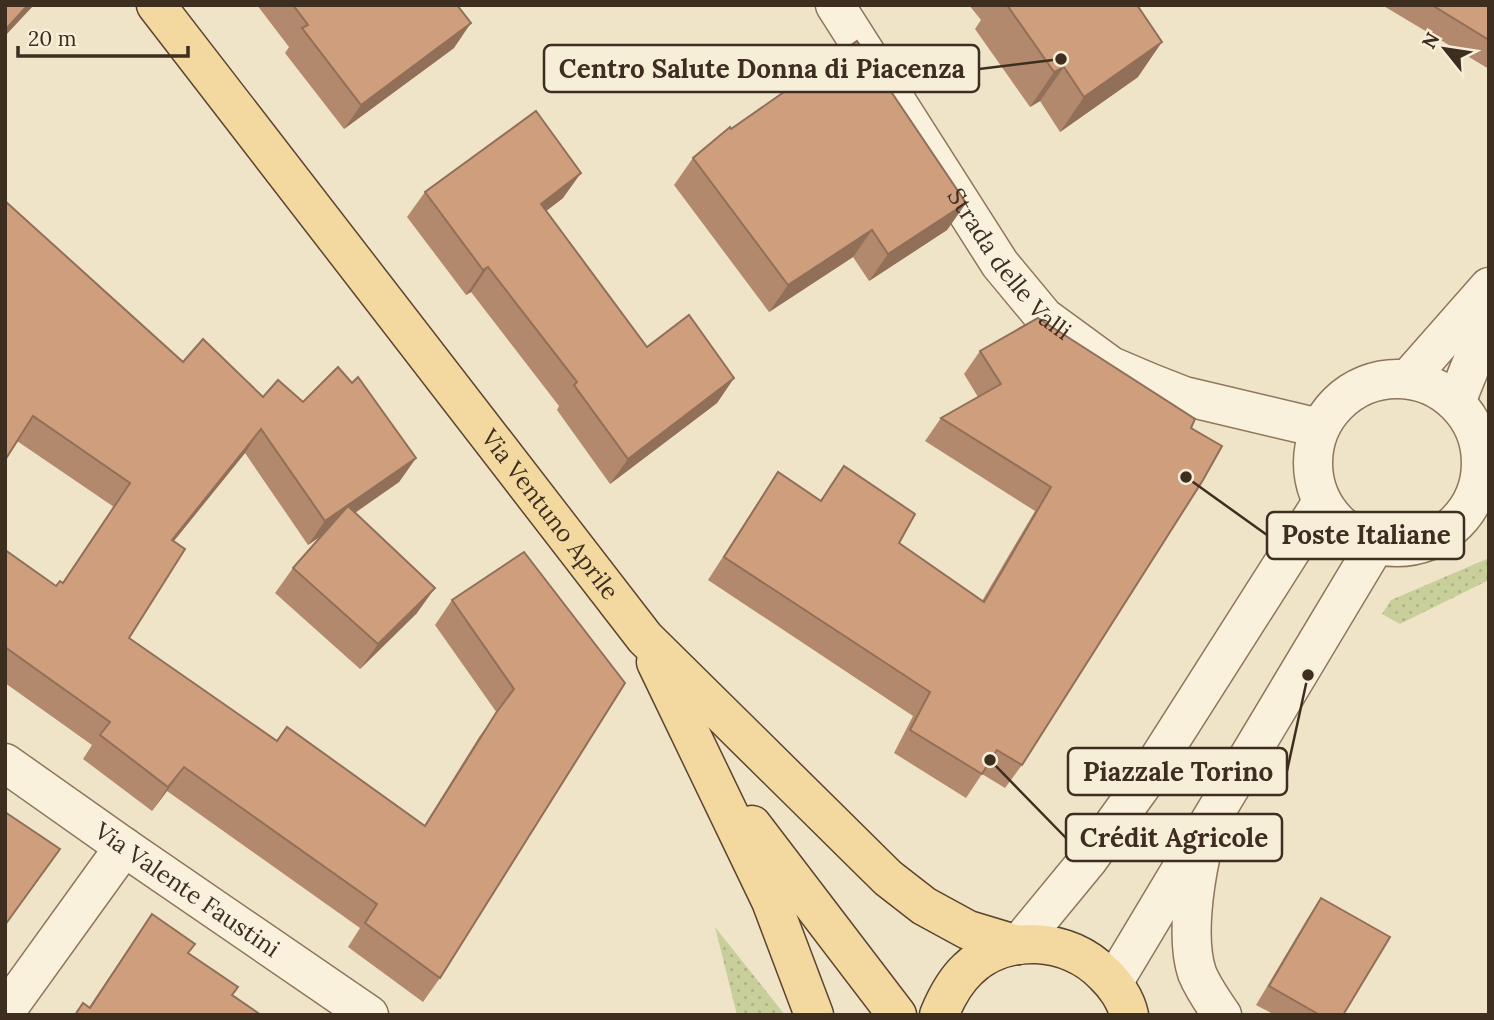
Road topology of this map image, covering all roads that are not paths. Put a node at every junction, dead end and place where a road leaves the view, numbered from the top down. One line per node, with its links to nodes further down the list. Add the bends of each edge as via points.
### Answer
1 (156, 5): 12 (main road, Via Ventuno Aprile)
2 (835, 5): 7 (street, Strada delle Valli, via 1000,264 1044,317 1111,366 1184,396)
3 (1489, 287): 5 (street)
4 (1489, 320): 6 (street)
5 (1408, 379): 6 (street, via 1433,386); 7 (street, via 1380,379 1355,389 1334,406)
6 (1473, 418): 10 (street, via 1480,453 1479,480 1469,506)
7 (1320, 428): 8 (street, via 1313,453 1314,479)
8 (1322, 502): 11 (street, via 1353,535); 17 (street, via 1142,785)
9 (1489, 518): 10 (street)
10 (1452, 526): 11 (street, via 1429,541 1402,547)
11 (1376, 544): 15 (street)
12 (645, 638): 14 (main road); 17 (main road, Via Ventuno Aprile, via 888,878 924,906 968,930)
13 (5, 763): 16 (street, Via Valente Faustini)
14 (708, 768): 21 (main road, via 771,901); 22 (main road)
15 (1207, 826): 18 (street); 24 (street, via 1192,894 1193,939 1196,971)
16 (124, 847): 19 (street); 20 (street, Via Valente Faustini)
17 (1018, 945): 18 (main road, via 1045,943 1071,950 1095,964); 23 (main road, via 992,953 969,968 951,989)
18 (1121, 999)
19 (5, 1012)
20 (369, 1015)
21 (814, 1015)
22 (897, 1015)
23 (939, 1015)
24 (1222, 1015)

